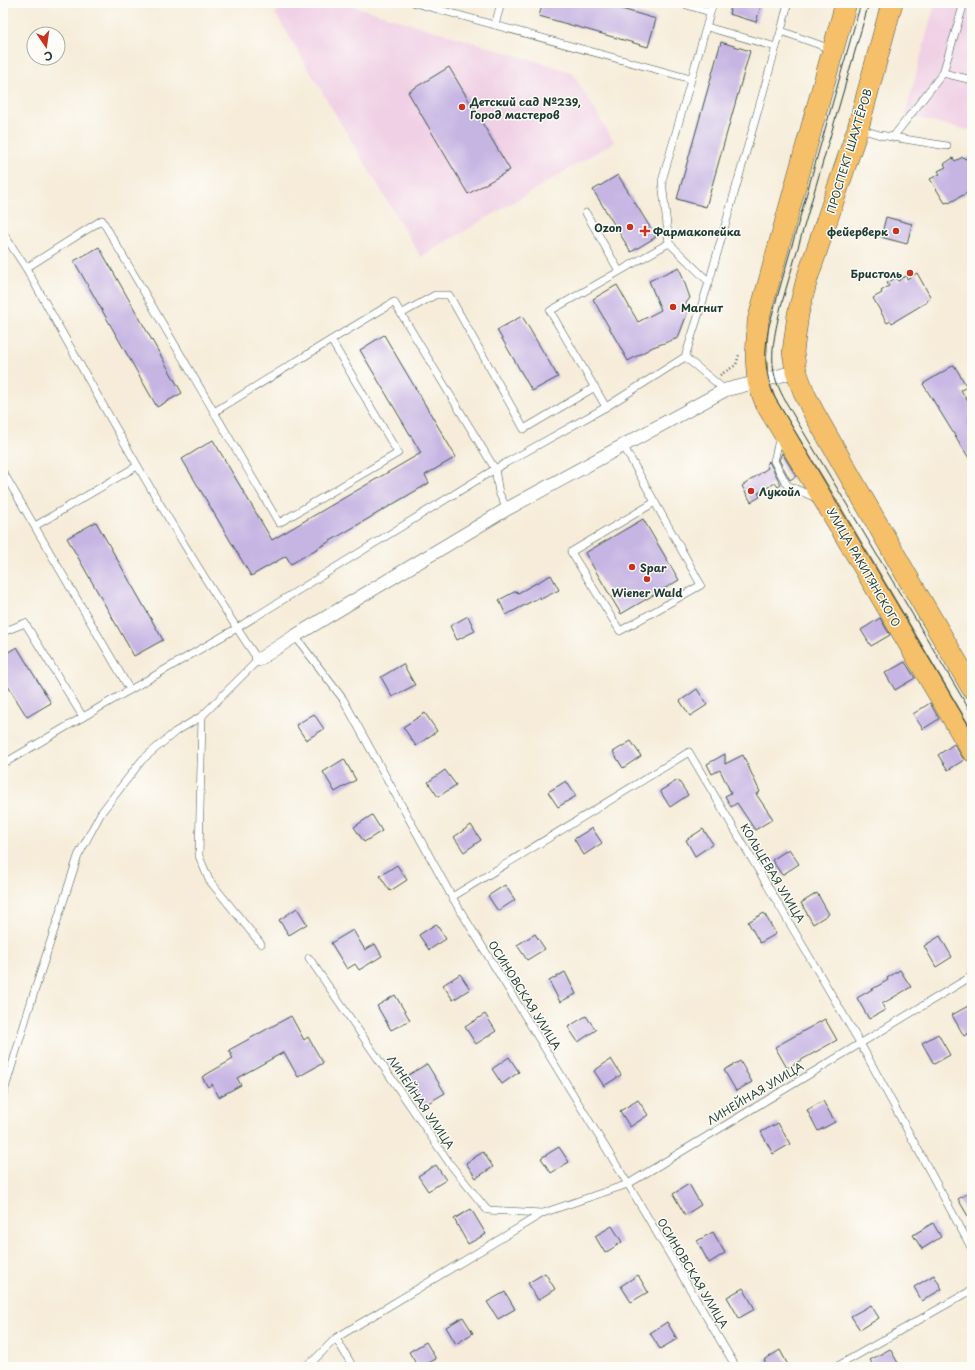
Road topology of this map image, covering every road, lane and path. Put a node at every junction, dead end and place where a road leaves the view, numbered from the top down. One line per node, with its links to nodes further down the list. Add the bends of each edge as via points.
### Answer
1 (415, 3): 10 (lane)
2 (501, 3): 10 (lane)
3 (680, 3): 9 (lane)
4 (713, 3): 9 (lane)
5 (788, 3): 12 (lane)
6 (846, 3): 14 (main road)
7 (892, 3): 18 (main road, ПРОСПЕКТ ШАХТЁРОВ)
8 (964, 3): 15 (lane)
9 (710, 12): 11 (lane)
10 (495, 25): 16 (lane)
11 (707, 27): 13 (lane); 16 (lane)
12 (781, 30): 13 (lane); 14 (lane)
13 (776, 47): 26 (lane)
14 (833, 50): 31 (main road, via 758,321)
15 (943, 73): 17 (lane); 19 (lane)
16 (691, 79): 23 (lane, via 662,181)
17 (972, 80)
18 (858, 128): 19 (lane); 30 (main road, ПРОСПЕКТ ШАХТЁРОВ, via 798,314 793,352)
19 (893, 137): 20 (lane)
20 (947, 146)
21 (586, 213): 25 (lane)
22 (3, 233): 24 (lane)
23 (669, 243): 25 (lane); 26 (lane)
24 (26, 268): 35 (lane, via 102,220); 37 (lane)
25 (619, 272): 32 (lane, via 550,310)
26 (709, 282): 29 (lane)
27 (401, 314): 28 (lane, via 394,302); 32 (lane, via 435,295 449,295 524,429); 38 (lane)
28 (331, 340): 35 (lane); 35 (lane, via 398,453 279,523)
29 (685, 358): 33 (lane); 34 (lane)
30 (796, 371): 31 (street); 47 (main road, ПРОСПЕКТ ШАХТЁРОВ, via 814,413)
31 (758, 382): 33 (street); 51 (main road, УЛИЦА РАКИТЯНСКОГО, via 766,404)
32 (595, 387): 34 (lane)
33 (725, 390): 36 (street)
34 (606, 407): 38 (lane)
35 (214, 412)
36 (623, 445): 40 (lane); 41 (street)
37 (137, 466): 42 (lane); 43 (lane)
38 (495, 469): 41 (lane, via 499,493); 43 (lane)
39 (3, 472): 42 (lane)
40 (655, 502): 40 (lane, via 701,586 620,631 571,552)
41 (507, 509): 45 (street)
42 (35, 526): 48 (lane)
43 (237, 628): 46 (lane); 48 (lane)
44 (3, 632): 50 (lane, via 25,623)
45 (295, 636): 46 (street); 53 (lane, ОСИНОВСКАЯ УЛИЦА, via 343,699)
46 (258, 660): 49 (lane)
47 (972, 688)
48 (130, 690): 50 (lane)
49 (202, 716): 54 (lane, via 198,856 209,880); 58 (lane, via 176,732 142,760 101,813 76,863)
50 (83, 717): 52 (lane)
51 (972, 751)
52 (8, 761)
53 (452, 897): 57 (lane, КОЛЬЦЕВАЯ УЛИЦА, via 689,752); 59 (lane, ОСИНОВСКАЯ УЛИЦА)
54 (261, 944)
55 (309, 958): 60 (lane, ЛИНЕЙНАЯ УЛИЦА, via 450,1164 487,1210)
56 (972, 976): 57 (lane, ЛИНЕЙНАЯ УЛИЦА)
57 (860, 1043): 59 (lane, ЛИНЕЙНАЯ УЛИЦА); 61 (lane, КОЛЬЦЕВАЯ УЛИЦА)
58 (3, 1095)
59 (628, 1184): 60 (lane, ЛИНЕЙНАЯ УЛИЦА); 66 (lane, ОСИНОВСКАЯ УЛИЦА)
60 (543, 1213): 63 (lane, ЛИНЕЙНАЯ УЛИЦА)
61 (972, 1250)
62 (972, 1290): 67 (lane)
63 (336, 1338): 64 (lane, ЛИНЕЙНАЯ УЛИЦА, via 314,1360); 65 (lane)
64 (303, 1367)
65 (353, 1367)
66 (736, 1367)
67 (836, 1367)

